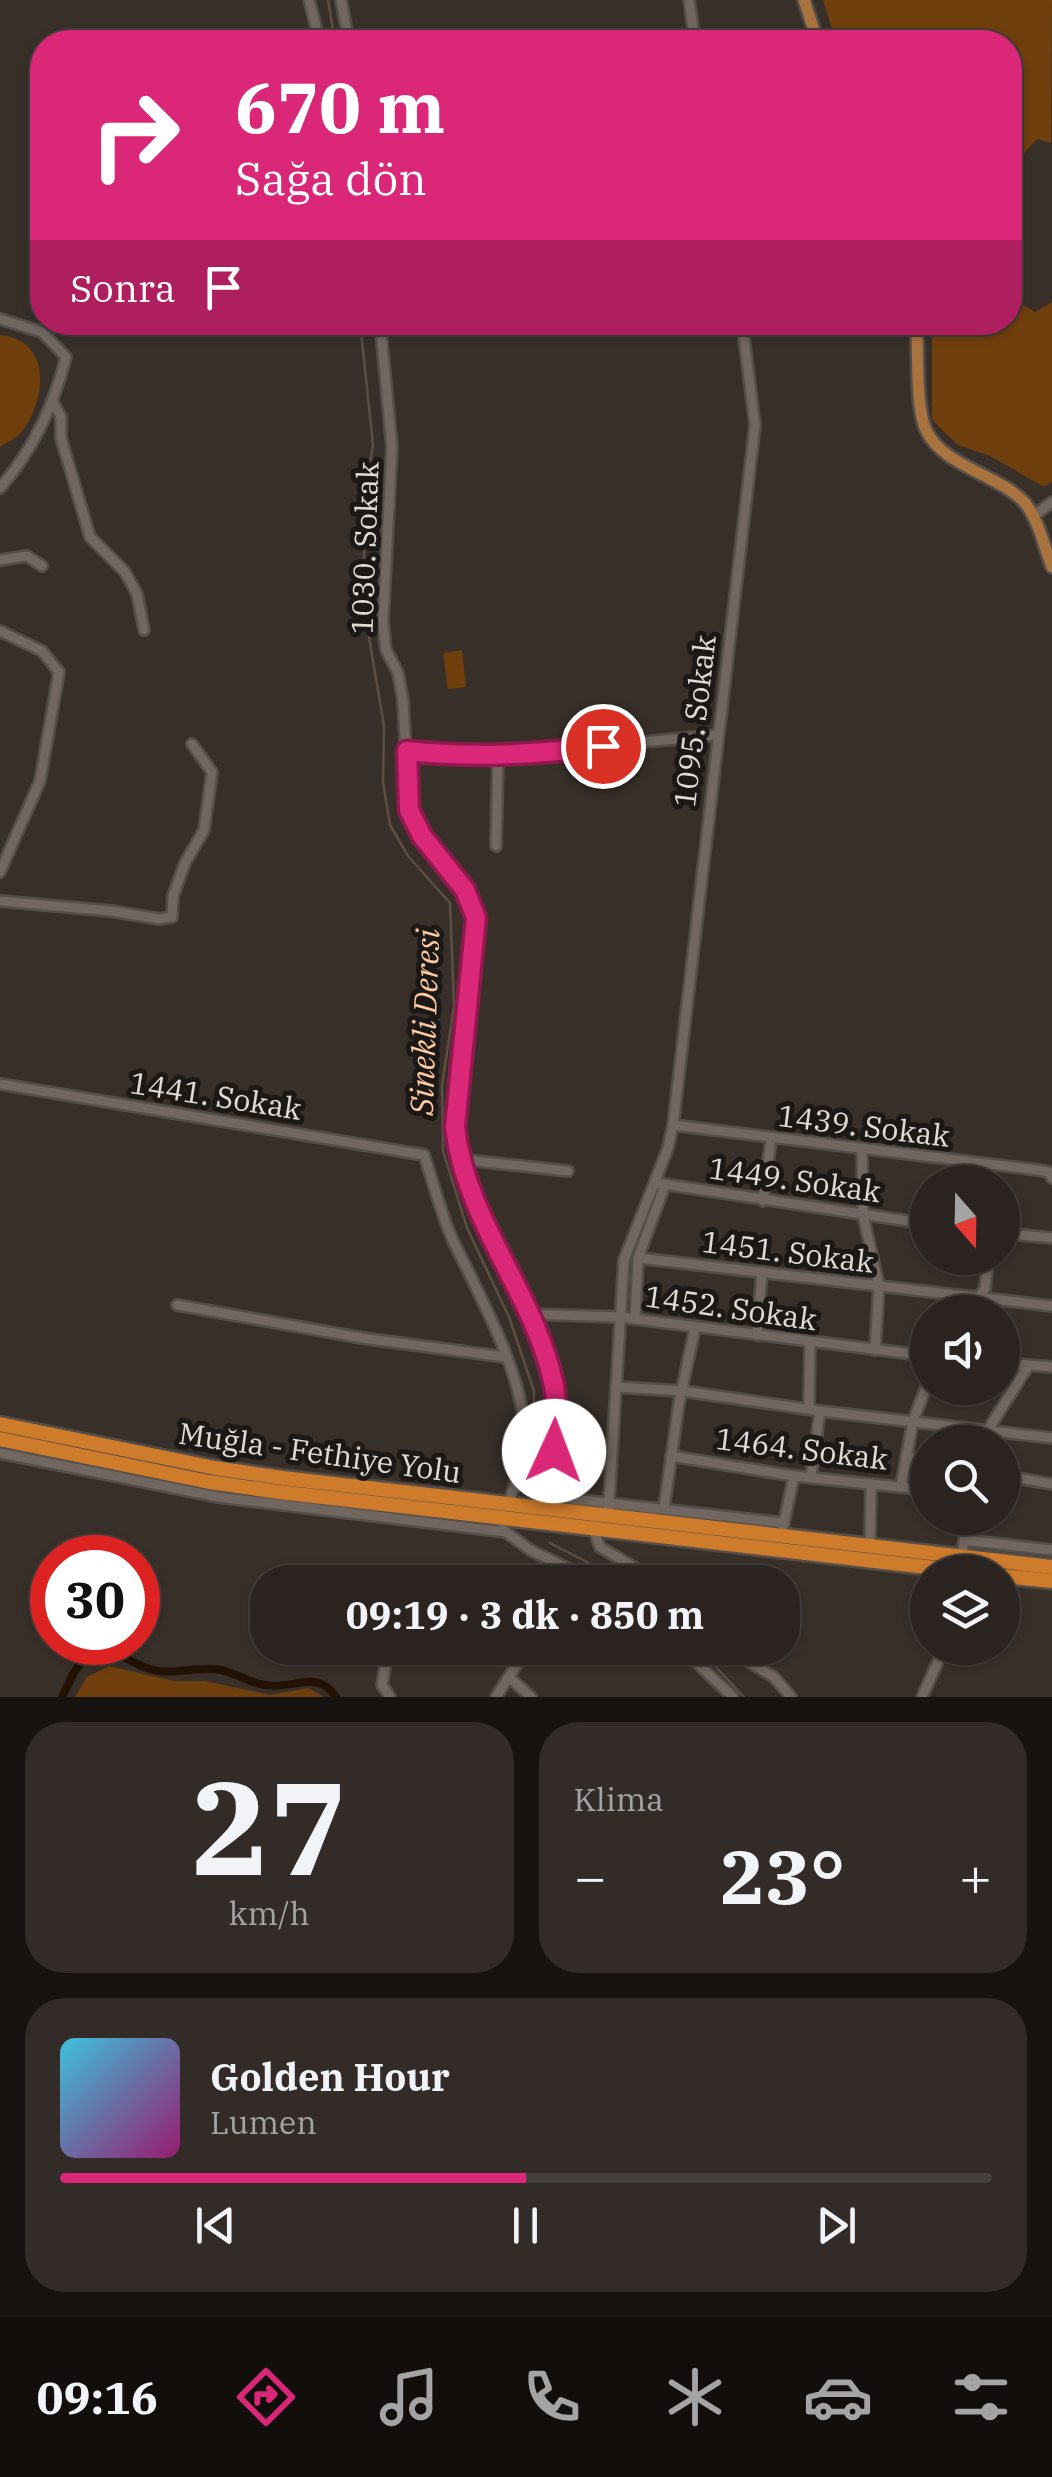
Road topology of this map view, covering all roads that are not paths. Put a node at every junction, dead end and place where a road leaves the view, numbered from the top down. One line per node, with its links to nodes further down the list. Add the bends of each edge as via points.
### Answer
1 (310, 0): 5 (street)
2 (341, 0): 6 (street)
3 (689, 0): 7 (street)
4 (804, 0): 8 (main road)
5 (317, 30)
6 (347, 30)
7 (693, 30)
8 (814, 30)
9 (0, 319): 10 (street)
10 (30, 328)
11 (45, 335): 15 (street, via 66,357)
12 (381, 335): 26 (street, 1030. Sokak, via 392,447 383,621 386,650 398,673)
13 (744, 335): 24 (street, 1095. Sokak, via 755,425)
14 (917, 335): 18 (main road, via 927,432 948,453 1022,499)
15 (53, 402): 16 (street, via 22,463); 22 (street, via 90,537 125,572)
16 (0, 488)
17 (1052, 502): 18 (street)
18 (1034, 516): 21 (main road)
19 (0, 560): 20 (street, via 27,556)
20 (42, 566)
21 (1052, 567)
22 (144, 630)
23 (0, 631): 29 (street, via 42,651 58,672 40,781)
24 (717, 735): 27 (street); 32 (street, 1095. Sokak)
25 (192, 744): 30 (street, via 212,772 204,830 184,862 172,916)
26 (407, 751): 27 (street); 35 (street, 1030. Sokak, via 409,810 465,890 476,918 455,1127)
27 (498, 756): 28 (street)
28 (496, 846)
29 (0, 872)
30 (0, 901)
31 (0, 1084): 60 (street, 1441. Sokak, via 424,1155)
32 (673, 1125): 33 (street, 1439. Sokak); 39 (street, 1095. Sokak)
33 (771, 1138): 34 (street, 1439. Sokak); 40 (street)
34 (862, 1150): 36 (street, 1439. Sokak); 41 (street)
35 (458, 1158): 37 (street); 52 (street, 1030. Sokak)
36 (980, 1164): 38 (street, 1439. Sokak)
37 (568, 1171)
38 (1051, 1175)
39 (661, 1184): 40 (street, 1449. Sokak); 45 (street); 53 (street, via 624,1260)
40 (763, 1201): 41 (street, 1449. Sokak)
41 (863, 1215): 42 (street, 1449. Sokak); 47 (street)
42 (910, 1222)
43 (1020, 1235): 44 (street)
44 (1052, 1238)
45 (638, 1258): 46 (street, 1451. Sokak); 54 (street)
46 (762, 1272): 47 (street, 1451. Sokak); 56 (street)
47 (879, 1286): 48 (street, 1451. Sokak); 58 (street)
48 (960, 1295)
49 (1020, 1302): 51 (street, 1451. Sokak)
50 (178, 1305): 60 (street)
51 (1052, 1306)
52 (528, 1314): 53 (street, 1452. Sokak); 87 (street, 1030. Sokak, via 557,1404)
53 (619, 1317): 54 (street, 1452. Sokak); 64 (street)
54 (635, 1320): 55 (street, 1452. Sokak)
55 (694, 1328): 56 (street, 1452. Sokak); 65 (street)
56 (757, 1335): 57 (street, 1452. Sokak)
57 (810, 1343): 58 (street, 1452. Sokak); 67 (street)
58 (875, 1350): 59 (street, 1452. Sokak)
59 (910, 1354)
60 (505, 1357): 88 (street, via 523,1409 524,1436)
61 (1051, 1364): 63 (street)
62 (1020, 1365): 63 (street)
63 (1028, 1366): 72 (street)
64 (616, 1387): 65 (street); 91 (street)
65 (683, 1390): 67 (street); 77 (street)
66 (919, 1405): 69 (street)
67 (808, 1408): 68 (street)
68 (820, 1411): 69 (street); 81 (street)
69 (912, 1422): 71 (street); 78 (street)
70 (0, 1424): 88 (highway, Muğla - Fethiye Yolu, via 215,1468)
71 (940, 1425)
72 (991, 1425)
73 (1020, 1434): 74 (street)
74 (1052, 1438)
75 (0, 1439): 89 (highway, Muğla - Fethiye Yolu)
76 (0, 1453): 89 (street, via 218,1497)
77 (671, 1456): 80 (street, 1464. Sokak); 90 (street)
78 (906, 1457): 79 (street); 85 (street)
79 (910, 1458)
80 (794, 1476): 81 (street, 1464. Sokak); 93 (street)
81 (811, 1477): 83 (street, 1464. Sokak)
82 (1020, 1478): 84 (street)
83 (871, 1484): 85 (street, 1464. Sokak); 97 (street)
84 (1052, 1484)
85 (900, 1486): 86 (street, 1464. Sokak)
86 (910, 1487)
87 (544, 1503): 88 (highway, Muğla - Fethiye Yolu); 91 (highway, Muğla - Fethiye Yolu)
88 (508, 1505)
89 (332, 1506): 92 (highway, Muğla - Fethiye Yolu); 95 (street)
90 (664, 1508): 91 (street); 93 (street)
91 (609, 1510): 93 (highway, Muğla - Fethiye Yolu)
92 (488, 1518): 94 (highway, Muğla - Fethiye Yolu); 95 (street)
93 (783, 1529): 97 (highway, Muğla - Fethiye Yolu)
94 (594, 1531): 101 (street, via 600,1547); 102 (highway, Muğla - Fethiye Yolu)
95 (506, 1532): 100 (street)
96 (965, 1535): 98 (street)
97 (870, 1545): 98 (highway, Muğla - Fethiye Yolu)
98 (963, 1548): 99 (street); 103 (highway, Muğla - Fethiye Yolu)
99 (1052, 1550)
100 (560, 1565)
101 (630, 1565)
102 (910, 1565)
103 (1052, 1567)
104 (1020, 1578): 105 (highway)
105 (1052, 1582)
106 (385, 1665): 112 (street, via 382,1685)
107 (516, 1665): 111 (street)
108 (699, 1665): 115 (street)
109 (754, 1665): 116 (street)
110 (936, 1665): 117 (street)
111 (508, 1677): 113 (street); 114 (street)
112 (390, 1697)
113 (496, 1697)
114 (532, 1697)
115 (732, 1697)
116 (791, 1697)
117 (922, 1697)

